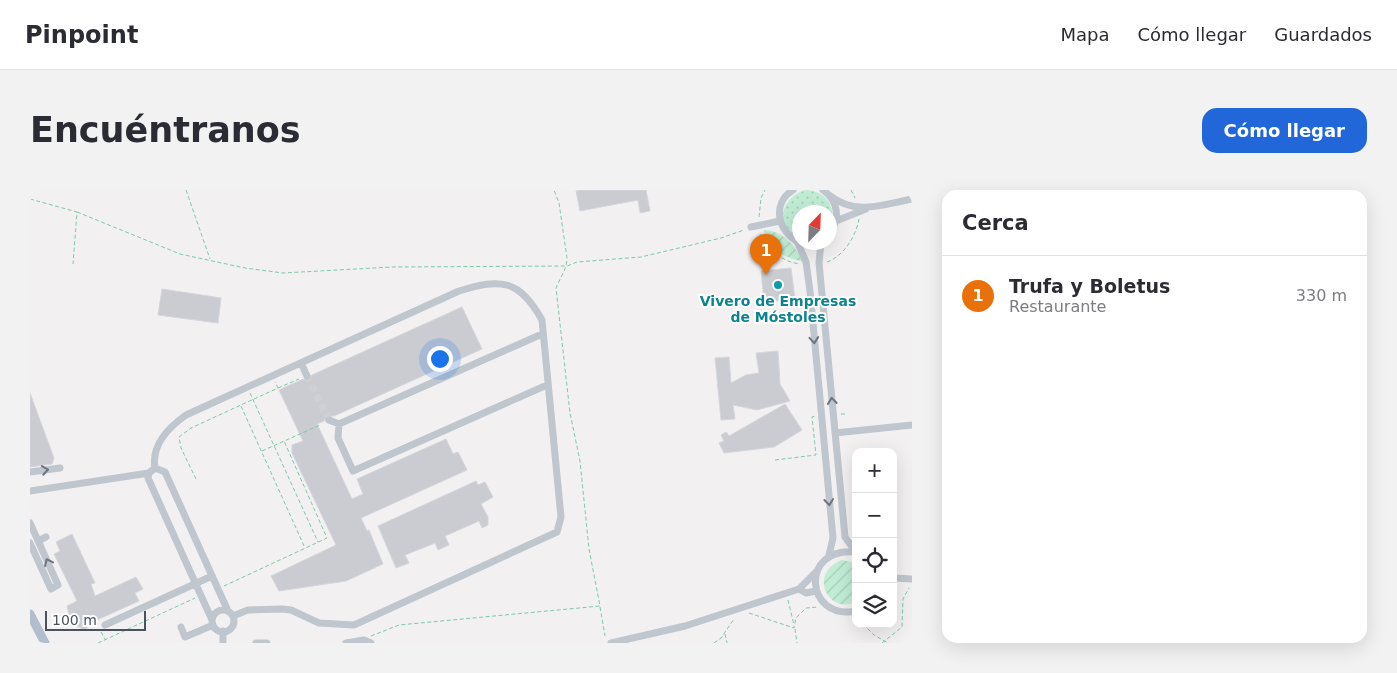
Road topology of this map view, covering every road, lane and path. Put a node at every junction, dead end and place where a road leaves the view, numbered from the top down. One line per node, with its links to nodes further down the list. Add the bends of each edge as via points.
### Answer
1 (186, 190): 19 (path)
2 (554, 190): 23 (path, via 559,203)
3 (765, 190): 15 (path)
4 (793, 190): 14 (street, via 783,200 779,210)
5 (823, 190): 7 (street)
6 (851, 190): 11 (path)
7 (830, 195): 10 (street); 11 (street, via 841,204)
8 (30, 199): 12 (path)
9 (912, 199): 11 (street)
10 (834, 205)
11 (859, 209): 13 (street); 20 (path, via 860,220 849,243 831,260)
12 (77, 212): 19 (path, via 180,254); 21 (path)
13 (837, 220)
14 (780, 221): 15 (street); 16 (street)
15 (755, 226): 22 (path, via 773,252 788,261); 23 (path, via 721,238 641,256 578,262)
16 (792, 238)
17 (803, 250): 22 (street)
18 (820, 250): 20 (street)
19 (210, 260): 23 (path, via 283,273 392,267)
20 (819, 263): 33 (street, one-way to 20)
21 (73, 264)
22 (807, 264): 35 (street, one-way to 35)
23 (568, 266): 70 (path, via 556,288 570,413 580,461 589,549)
24 (542, 334): 25 (street, via 542,320 531,301 512,286 487,282 459,291); 28 (street); 37 (street)
25 (301, 363): 26 (street); 46 (street, via 186,415 172,425 158,445)
26 (307, 376): 29 (path)
27 (274, 379): 29 (path)
28 (547, 386): 37 (street, via 353,470 338,438); 75 (street, via 562,517 557,532 354,624 319,624 282,609)
29 (278, 388): 31 (path)
30 (248, 390): 31 (path)
31 (252, 399): 32 (path); 42 (path)
32 (240, 405): 43 (path); 48 (path, via 179,437)
33 (834, 414): 34 (path); 40 (street)
34 (846, 414)
35 (820, 416): 44 (path, via 812,417 816,455); 58 (street, one-way to 58, via 833,538)
36 (329, 420): 37 (street)
37 (339, 424)
38 (912, 425): 40 (street)
39 (320, 426): 41 (path)
40 (835, 433): 55 (street, via 845,537)
41 (284, 441): 42 (path); 54 (path, via 327,538)
42 (274, 445): 43 (path); 54 (path)
43 (261, 452): 56 (path)
44 (775, 460)
45 (60, 468): 47 (street, one-way to 45)
46 (152, 471): 49 (street); 60 (street, via 165,472); 63 (street, via 148,478)
47 (30, 472)
48 (196, 479)
49 (30, 491)
50 (30, 523): 52 (street)
51 (46, 537): 52 (street)
52 (38, 541): 53 (street, one-way to 52, via 51,589 58,585)
53 (30, 543)
54 (318, 543): 56 (path)
55 (852, 547)
56 (306, 549): 65 (path)
57 (852, 551): 58 (street, via 842,550)
58 (829, 555): 59 (street)
59 (816, 571): 66 (street); 67 (street)
60 (212, 576): 63 (street); 65 (street)
61 (897, 578): 62 (street)
62 (912, 579)
63 (196, 584): 68 (street); 78 (street)
64 (909, 588): 87 (path, via 903,599 902,627)
65 (218, 589): 75 (street)
66 (799, 589): 67 (street, via 806,594); 94 (street, via 685,626)
67 (816, 591): 72 (street, via 827,607 836,611)
68 (201, 596): 77 (street); 89 (path)
69 (788, 600): 80 (path)
70 (600, 606): 84 (path); 85 (path, via 399,625)
71 (819, 607): 80 (path, via 806,608 796,618)
72 (852, 611)
73 (748, 613): 80 (path)
74 (30, 614): 88 (main road)
75 (230, 614): 77 (street, via 218,611); 82 (street, via 232,627)
76 (734, 619): 83 (path)
77 (213, 622): 79 (street, via 185,637); 82 (street, via 216,629)
78 (104, 625)
79 (181, 627)
80 (794, 628): 96 (path)
81 (867, 628): 87 (path)
82 (223, 631): 90 (street)
83 (725, 633): 86 (path); 95 (path)
84 (605, 636)
85 (367, 642): 93 (street)
86 (727, 642)
87 (883, 642): 97 (path)
88 (45, 643)
89 (98, 643)
90 (223, 643)
91 (256, 643): 92 (street)
92 (267, 643)
93 (346, 643)
94 (611, 643)
95 (714, 643)
96 (798, 643)
97 (888, 643)

